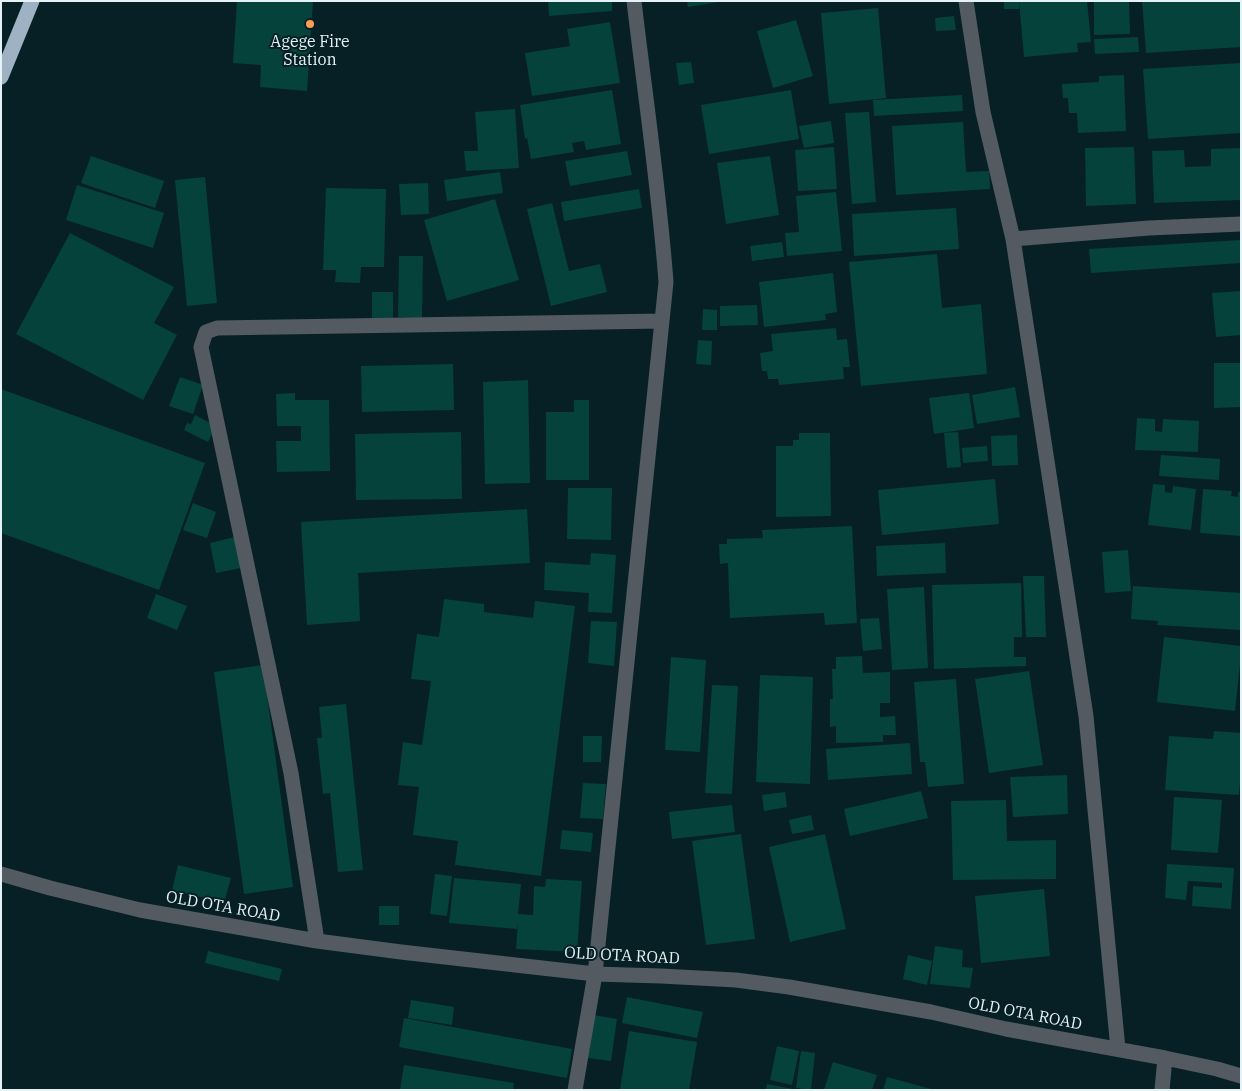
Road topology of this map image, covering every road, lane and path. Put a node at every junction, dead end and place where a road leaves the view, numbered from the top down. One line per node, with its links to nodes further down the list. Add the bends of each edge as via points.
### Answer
1 (32, 1): 4 (highway)
2 (634, 1): 7 (street, via 663,242 666,282)
3 (966, 1): 6 (street, via 983,112)
4 (1, 77)
5 (1241, 224): 6 (street)
6 (1013, 239): 11 (street, via 1086,716)
7 (662, 321): 9 (street, via 217,328 206,332 201,347 290,773); 10 (street)
8 (1, 874): 9 (street, OLD OTA ROAD, via 140,910)
9 (317, 941): 10 (street, OLD OTA ROAD)
10 (595, 974): 11 (street, OLD OTA ROAD, via 736,980 789,987); 14 (street)
11 (1118, 1049): 12 (street, OLD OTA ROAD)
12 (1165, 1058): 13 (street, OLD OTA ROAD); 15 (street)
13 (1241, 1076)
14 (575, 1090)
15 (1162, 1090)

